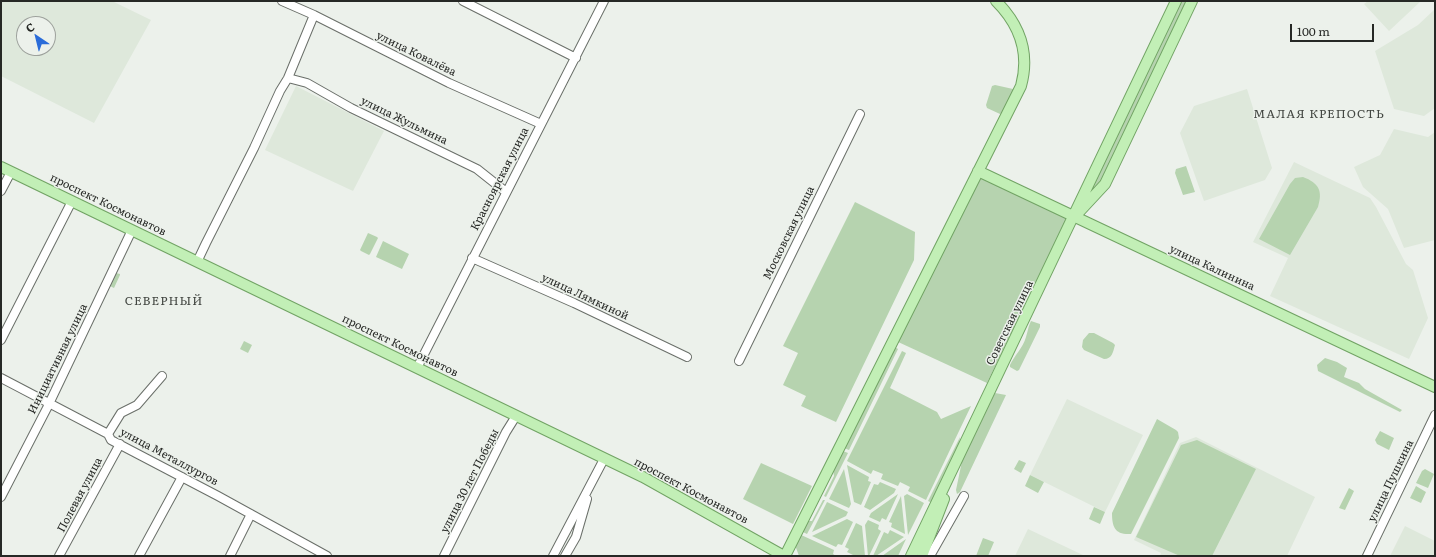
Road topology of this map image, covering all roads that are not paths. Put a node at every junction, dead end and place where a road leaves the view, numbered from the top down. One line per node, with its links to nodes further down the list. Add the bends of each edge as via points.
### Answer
1 (282, 1): 7 (street, улица Ковалёва)
2 (463, 1): 8 (street)
3 (604, 1): 8 (street, Красноярская улица)
4 (996, 1): 13 (main road, via 1013,22 1022,44 1025,64 1021,86)
5 (1176, 1): 18 (main road, Советская улица)
6 (1192, 1): 18 (main road, Советская улица, via 1105,184)
7 (314, 15): 9 (street); 11 (street, улица Ковалёва, via 449,83)
8 (576, 58): 11 (street, Красноярская улица)
9 (288, 78): 16 (street, улица Жульмина, via 307,83 351,108 477,169); 21 (street)
10 (860, 114): 24 (street, Московская улица)
11 (541, 124): 16 (street, Красноярская улица)
12 (1, 167): 14 (main road, проспект Космонавтов)
13 (978, 171): 18 (main road, улица Калинина); 48 (main road)
14 (11, 172): 15 (street); 17 (main road, проспект Космонавтов)
15 (1, 192)
16 (506, 192): 20 (street, Красноярская улица)
17 (72, 201): 19 (main road, проспект Космонавтов); 22 (street)
18 (1074, 216): 28 (main road, улица Калинина); 33 (main road, Советская улица)
19 (132, 230): 21 (main road, проспект Космонавтов); 29 (street, Инициативная улица)
20 (472, 258): 23 (street, улица Лямкиной); 25 (street, Красноярская улица)
21 (197, 262): 25 (main road, проспект Космонавтов)
22 (1, 340)
23 (687, 357)
24 (739, 361)
25 (417, 368): 31 (main road, проспект Космонавтов)
26 (162, 376): 32 (street, via 137,405 121,413)
27 (1, 378): 29 (street, улица Металлургов)
28 (1435, 387)
29 (49, 404): 32 (street, улица Металлургов); 39 (street, Инициативная улица)
30 (1435, 415): 52 (street, улица Пушкина)
31 (516, 416): 35 (main road, проспект Космонавтов); 45 (street, улица 30 лет Победы)
32 (108, 434): 34 (street, улица Металлургов, via 111,440)
33 (966, 441): 49 (main road, Советская улица); 50 (main road, Советская улица)
34 (120, 444): 36 (street, улица Металлургов); 41 (street, Полевая улица)
35 (604, 459): 37 (street); 48 (main road, проспект Космонавтов, via 666,489)
36 (182, 477): 40 (street, улица Металлургов); 42 (street)
37 (592, 483): 46 (street); 47 (street, via 576,537)
38 (964, 496): 51 (street)
39 (1, 497)
40 (251, 514): 43 (street); 44 (street, улица Металлургов)
41 (59, 556)
42 (139, 556)
43 (230, 556)
44 (327, 556)
45 (444, 556)
46 (552, 556)
47 (566, 556)
48 (784, 556)
49 (911, 556)
50 (922, 556)
51 (930, 556)
52 (1367, 556)

